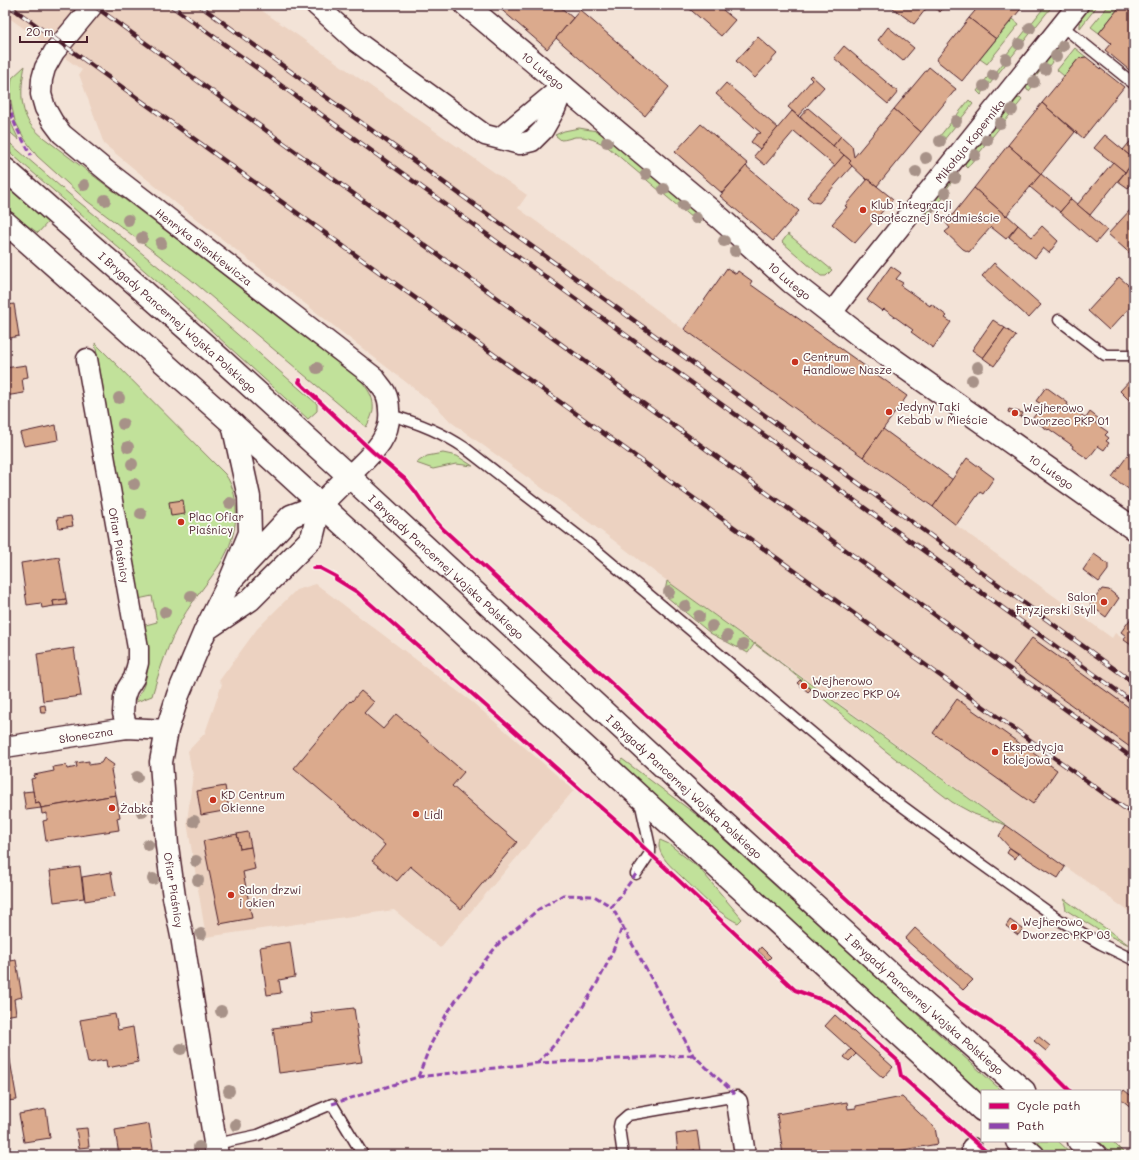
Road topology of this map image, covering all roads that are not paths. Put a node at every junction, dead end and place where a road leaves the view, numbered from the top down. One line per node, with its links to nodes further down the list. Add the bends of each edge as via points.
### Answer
1 (93, 5): 14 (street, Henryka Sienkiewicza, via 54,52 42,79 41,94 53,122 62,134 108,172 369,373 389,401)
2 (316, 5): 7 (street, via 357,42 486,135 520,144 532,141 543,130)
3 (466, 5): 7 (main road, 10 Lutego)
4 (1078, 5): 5 (street, Mikołaja Kopernika)
5 (1062, 26): 6 (lane); 10 (street, Mikołaja Kopernika)
6 (1134, 84)
7 (564, 86): 10 (main road, 10 Lutego)
8 (5, 169): 16 (main road, I Brygady Pancernej Wojska Polskiego)
9 (5, 222): 15 (main road)
10 (831, 314): 18 (main road, 10 Lutego)
11 (1059, 320): 12 (lane, via 1105,355)
12 (1134, 355)
13 (87, 359): 21 (street, Ofiar Piaśnicy, via 138,648 134,678 124,698 122,713)
14 (390, 415): 16 (street, Henryka Sienkiewicza, via 385,437); 26 (lane, via 452,439 465,448 590,545 893,800 1061,921)
15 (233, 424): 17 (main road); 19 (main road, via 249,497 250,533)
16 (349, 476): 17 (main road); 27 (main road, I Brygady Pancernej Wojska Polskiego, via 696,797)
17 (320, 505): 19 (main road, Ofiar Piaśnicy, via 291,516); 20 (main road, via 312,538 250,600); 24 (main road)
18 (1134, 529)
19 (230, 581): 20 (main road, Ofiar Piaśnicy)
20 (205, 631): 22 (main road, Ofiar Piaśnicy, via 178,695)
21 (127, 728): 22 (street, Słoneczna); 23 (street, Słoneczna)
22 (167, 730): 32 (main road, Ofiar Piaśnicy, via 161,762 167,846)
23 (5, 747)
24 (639, 797): 25 (lane, via 650,853); 29 (main road)
25 (636, 874)
26 (1134, 960)
27 (1023, 1090)
28 (737, 1102): 34 (lane, via 737,1096 628,1115 620,1122 619,1127); 35 (street)
29 (981, 1109)
30 (1018, 1142): 36 (main road)
31 (1080, 1142): 37 (main road)
32 (216, 1150): 33 (lane, via 332,1104)
33 (363, 1155)
34 (623, 1155)
35 (745, 1155)
36 (1032, 1155)
37 (1095, 1155)

